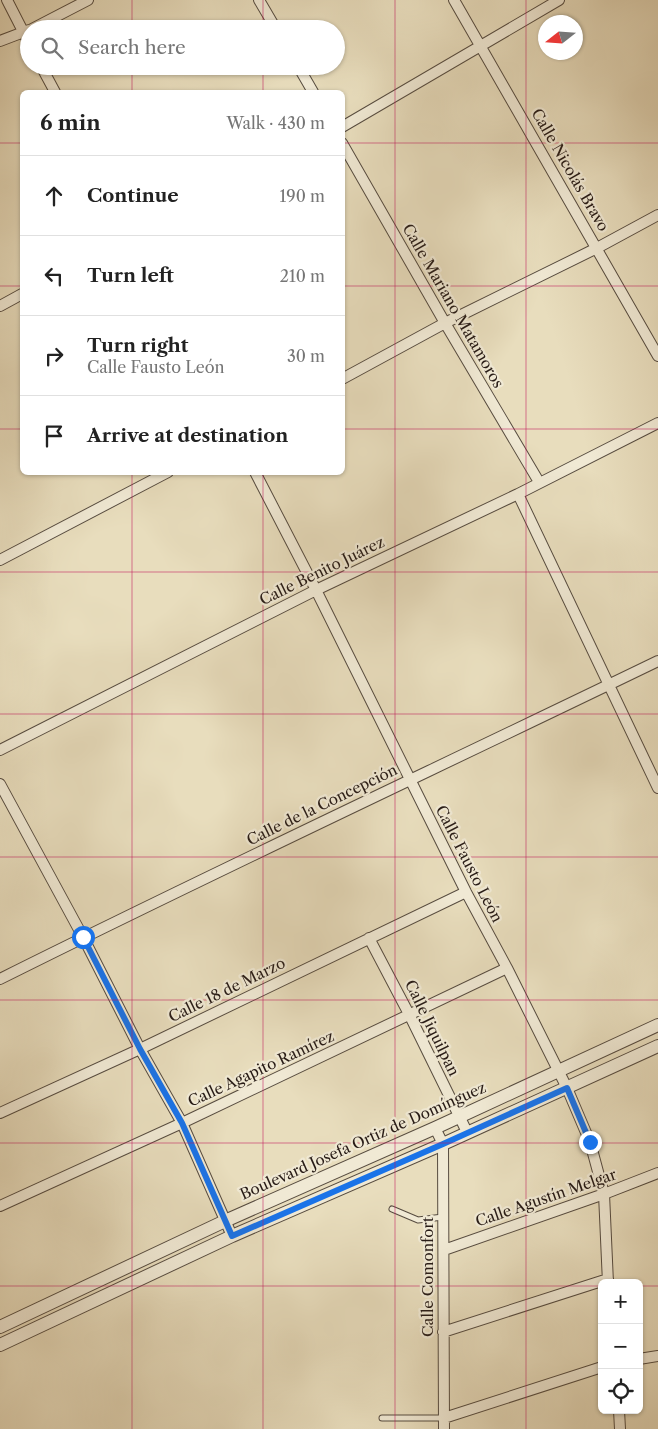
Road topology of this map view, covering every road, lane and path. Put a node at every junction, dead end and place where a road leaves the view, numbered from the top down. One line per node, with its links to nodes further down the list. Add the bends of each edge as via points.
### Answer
1 (6, 0): 8 (street)
2 (88, 0): 6 (street)
3 (259, 0): 7 (street)
4 (454, 0): 11 (street, Calle Nicolás Bravo)
5 (559, 0): 11 (street)
6 (53, 20)
7 (271, 20)
8 (20, 22)
9 (20, 36): 10 (street)
10 (0, 41)
11 (482, 47): 16 (street); 19 (street, Calle Nicolás Bravo)
12 (46, 75): 14 (street)
13 (303, 75): 15 (street)
14 (55, 90)
15 (312, 90)
16 (345, 126)
17 (345, 148): 22 (street, Calle Mariano Matamoros)
18 (658, 215): 19 (street)
19 (597, 248): 22 (street); 23 (street, Calle Nicolás Bravo)
20 (20, 295): 21 (street)
21 (0, 306)
22 (445, 323): 24 (street); 28 (street, Calle Mariano Matamoros)
23 (658, 356)
24 (345, 377)
25 (658, 423): 28 (street, Calle Benito Juárez)
26 (162, 475): 30 (street)
27 (257, 475): 31 (street, Calle Fausto León)
28 (538, 482): 29 (street, Calle Benito Juárez)
29 (518, 494): 31 (street, Calle Benito Juárez); 33 (street)
30 (0, 560)
31 (316, 590): 34 (street, Calle Benito Juárez); 35 (street, Calle Fausto León)
32 (658, 661): 33 (street, Calle de la Concepción)
33 (608, 685): 35 (street, Calle de la Concepción); 37 (street)
34 (0, 750)
35 (409, 780): 38 (street, Calle Fausto León); 39 (street, Calle de la Concepción)
36 (0, 784): 39 (street)
37 (658, 788)
38 (466, 892): 40 (street, Calle 18 de Marzo); 41 (street, Calle Fausto León)
39 (83, 937): 42 (street, Calle de la Concepción); 46 (street)
40 (369, 938): 43 (street, Calle Jiquilpan); 46 (street, Calle 18 de Marzo)
41 (507, 968): 43 (street, Calle Agapito Ramírez); 47 (street, Calle Fausto León)
42 (0, 979)
43 (410, 1016): 50 (street, Calle Jiquilpan); 51 (street, Calle Agapito Ramírez)
44 (658, 1025): 47 (street, Boulevard Josefa Ortiz de Domínguez)
45 (658, 1046): 48 (street)
46 (140, 1049): 49 (street, Calle 18 de Marzo); 51 (street)
47 (558, 1071): 48 (street, Calle Fausto León); 50 (street, Boulevard Josefa Ortiz de Domínguez)
48 (567, 1088): 53 (street); 56 (street, Calle Fausto León, via 590,1142)
49 (0, 1113)
50 (459, 1116): 52 (street, Boulevard Josefa Ortiz de Domínguez); 53 (street, Calle Jiquilpan)
51 (182, 1123): 57 (street, Calle Agapito Ramírez); 60 (street)
52 (435, 1128): 54 (street, Calle Comonfort); 60 (street, Boulevard Josefa Ortiz de Domínguez)
53 (467, 1132): 54 (street)
54 (443, 1144): 59 (street, Calle Comonfort); 61 (street)
55 (658, 1173): 56 (street, Calle Agustín Melgar)
56 (604, 1194): 62 (street, Calle Agustín Melgar); 63 (street, Calle Fausto León)
57 (0, 1206)
58 (392, 1209): 59 (lane, via 418,1220)
59 (443, 1217): 62 (street, Calle Comonfort)
60 (225, 1221): 61 (street); 65 (street, Boulevard Josefa Ortiz de Domínguez)
61 (232, 1236): 67 (street)
62 (444, 1250): 66 (street, Calle Comonfort)
63 (608, 1279)
64 (598, 1284): 66 (street)
65 (0, 1327)
66 (443, 1332): 73 (street, Calle Comonfort)
67 (0, 1345)
68 (658, 1356): 69 (street)
69 (643, 1358)
70 (598, 1367): 73 (street)
71 (619, 1414): 74 (street)
72 (382, 1418): 73 (lane)
73 (444, 1424)
74 (620, 1429)

